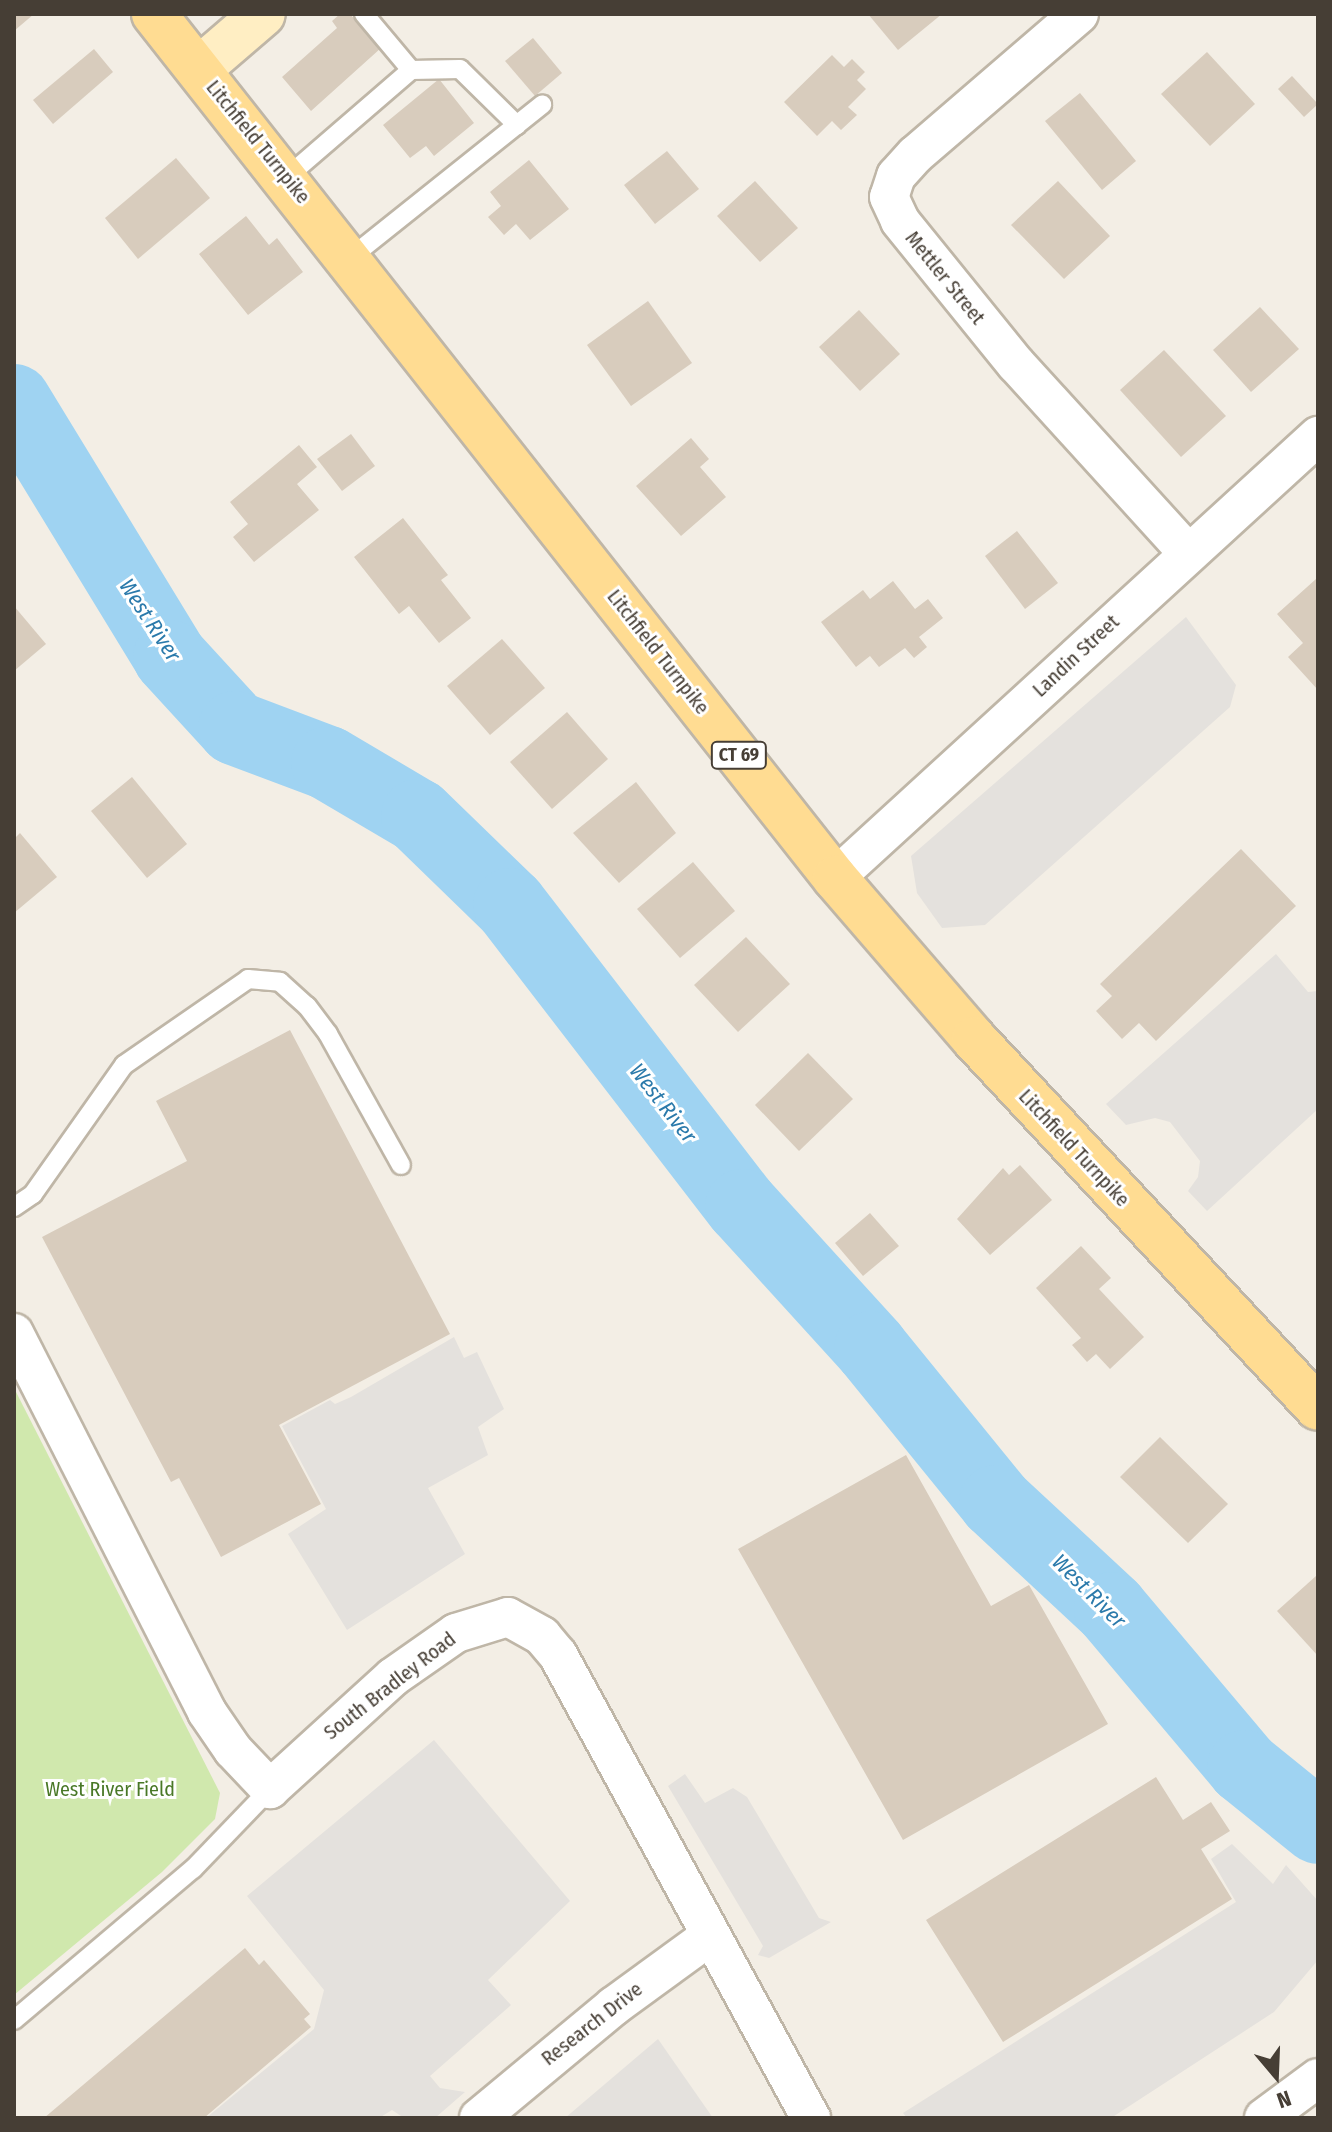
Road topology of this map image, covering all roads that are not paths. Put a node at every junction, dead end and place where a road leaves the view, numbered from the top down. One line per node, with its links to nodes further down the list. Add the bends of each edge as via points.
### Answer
1 (154, 14): 5 (main road, Litchfield Turnpike / CT 69)
2 (263, 14): 5 (main road)
3 (364, 14): 6 (lane)
4 (1079, 14): 12 (street, Mettler Street, via 915,155 896,176 889,197 900,221 1016,364)
5 (199, 69): 9 (main road, Litchfield Turnpike / CT 69)
6 (411, 70): 8 (lane, via 460,69); 9 (lane)
7 (542, 105): 8 (lane)
8 (517, 125): 10 (lane)
9 (287, 177): 10 (main road, Litchfield Turnpike / CT 69)
10 (350, 258): 13 (main road, Litchfield Turnpike / CT 69)
11 (1318, 436): 12 (street, Landin Street)
12 (1187, 552): 13 (street, Landin Street)
13 (835, 878): 17 (main road, Litchfield Turnpike / CT 69, via 974,1039)
14 (401, 1165): 15 (lane, via 307,1006 280,982 248,979 124,1065 33,1194)
15 (14, 1207)
16 (14, 1333): 18 (street, via 207,1712)
17 (1318, 1408)
18 (270, 1789): 19 (street, South Bradley Road, via 432,1647 483,1621 508,1617 542,1636 558,1655); 20 (lane, via 193,1869)
19 (710, 1936): 22 (street, Research Drive, via 614,2006); 23 (street, South Bradley Road)
20 (14, 2020)
21 (1318, 2078): 24 (street)
22 (479, 2118)
23 (811, 2118)
24 (1264, 2118)

